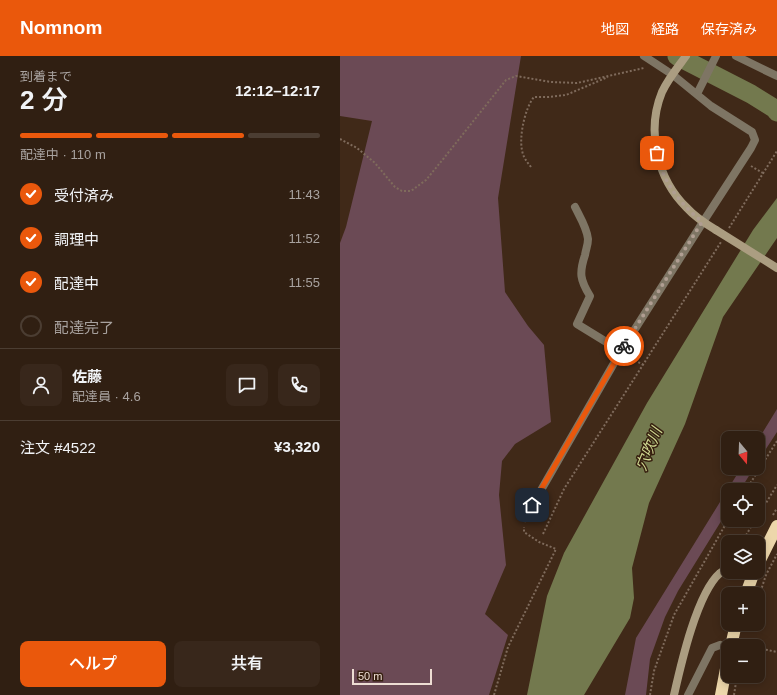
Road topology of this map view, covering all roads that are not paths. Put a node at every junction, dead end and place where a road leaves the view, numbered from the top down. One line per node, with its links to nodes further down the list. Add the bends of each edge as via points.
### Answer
1 (644, 56): 5 (street)
2 (686, 56): 5 (main road)
3 (736, 56): 6 (street)
4 (715, 57): 7 (street)
5 (675, 72): 7 (street); 9 (main road, via 662,92 656,116 654,141 660,164 672,189 686,208)
6 (777, 76)
7 (697, 94): 9 (street, via 752,132 755,140)
8 (575, 207): 11 (street, via 588,237 581,267 583,284 590,296 577,324)
9 (702, 222): 10 (main road, bridge); 11 (street)
10 (777, 268)
11 (624, 353): 12 (street)
12 (525, 518)
13 (777, 526): 14 (highway)
14 (765, 550)
15 (721, 571): 18 (main road, via 702,600)
16 (721, 647): 19 (street, via 712,648)
17 (723, 683): 20 (highway)
18 (674, 695)
19 (688, 695)
20 (721, 695)

